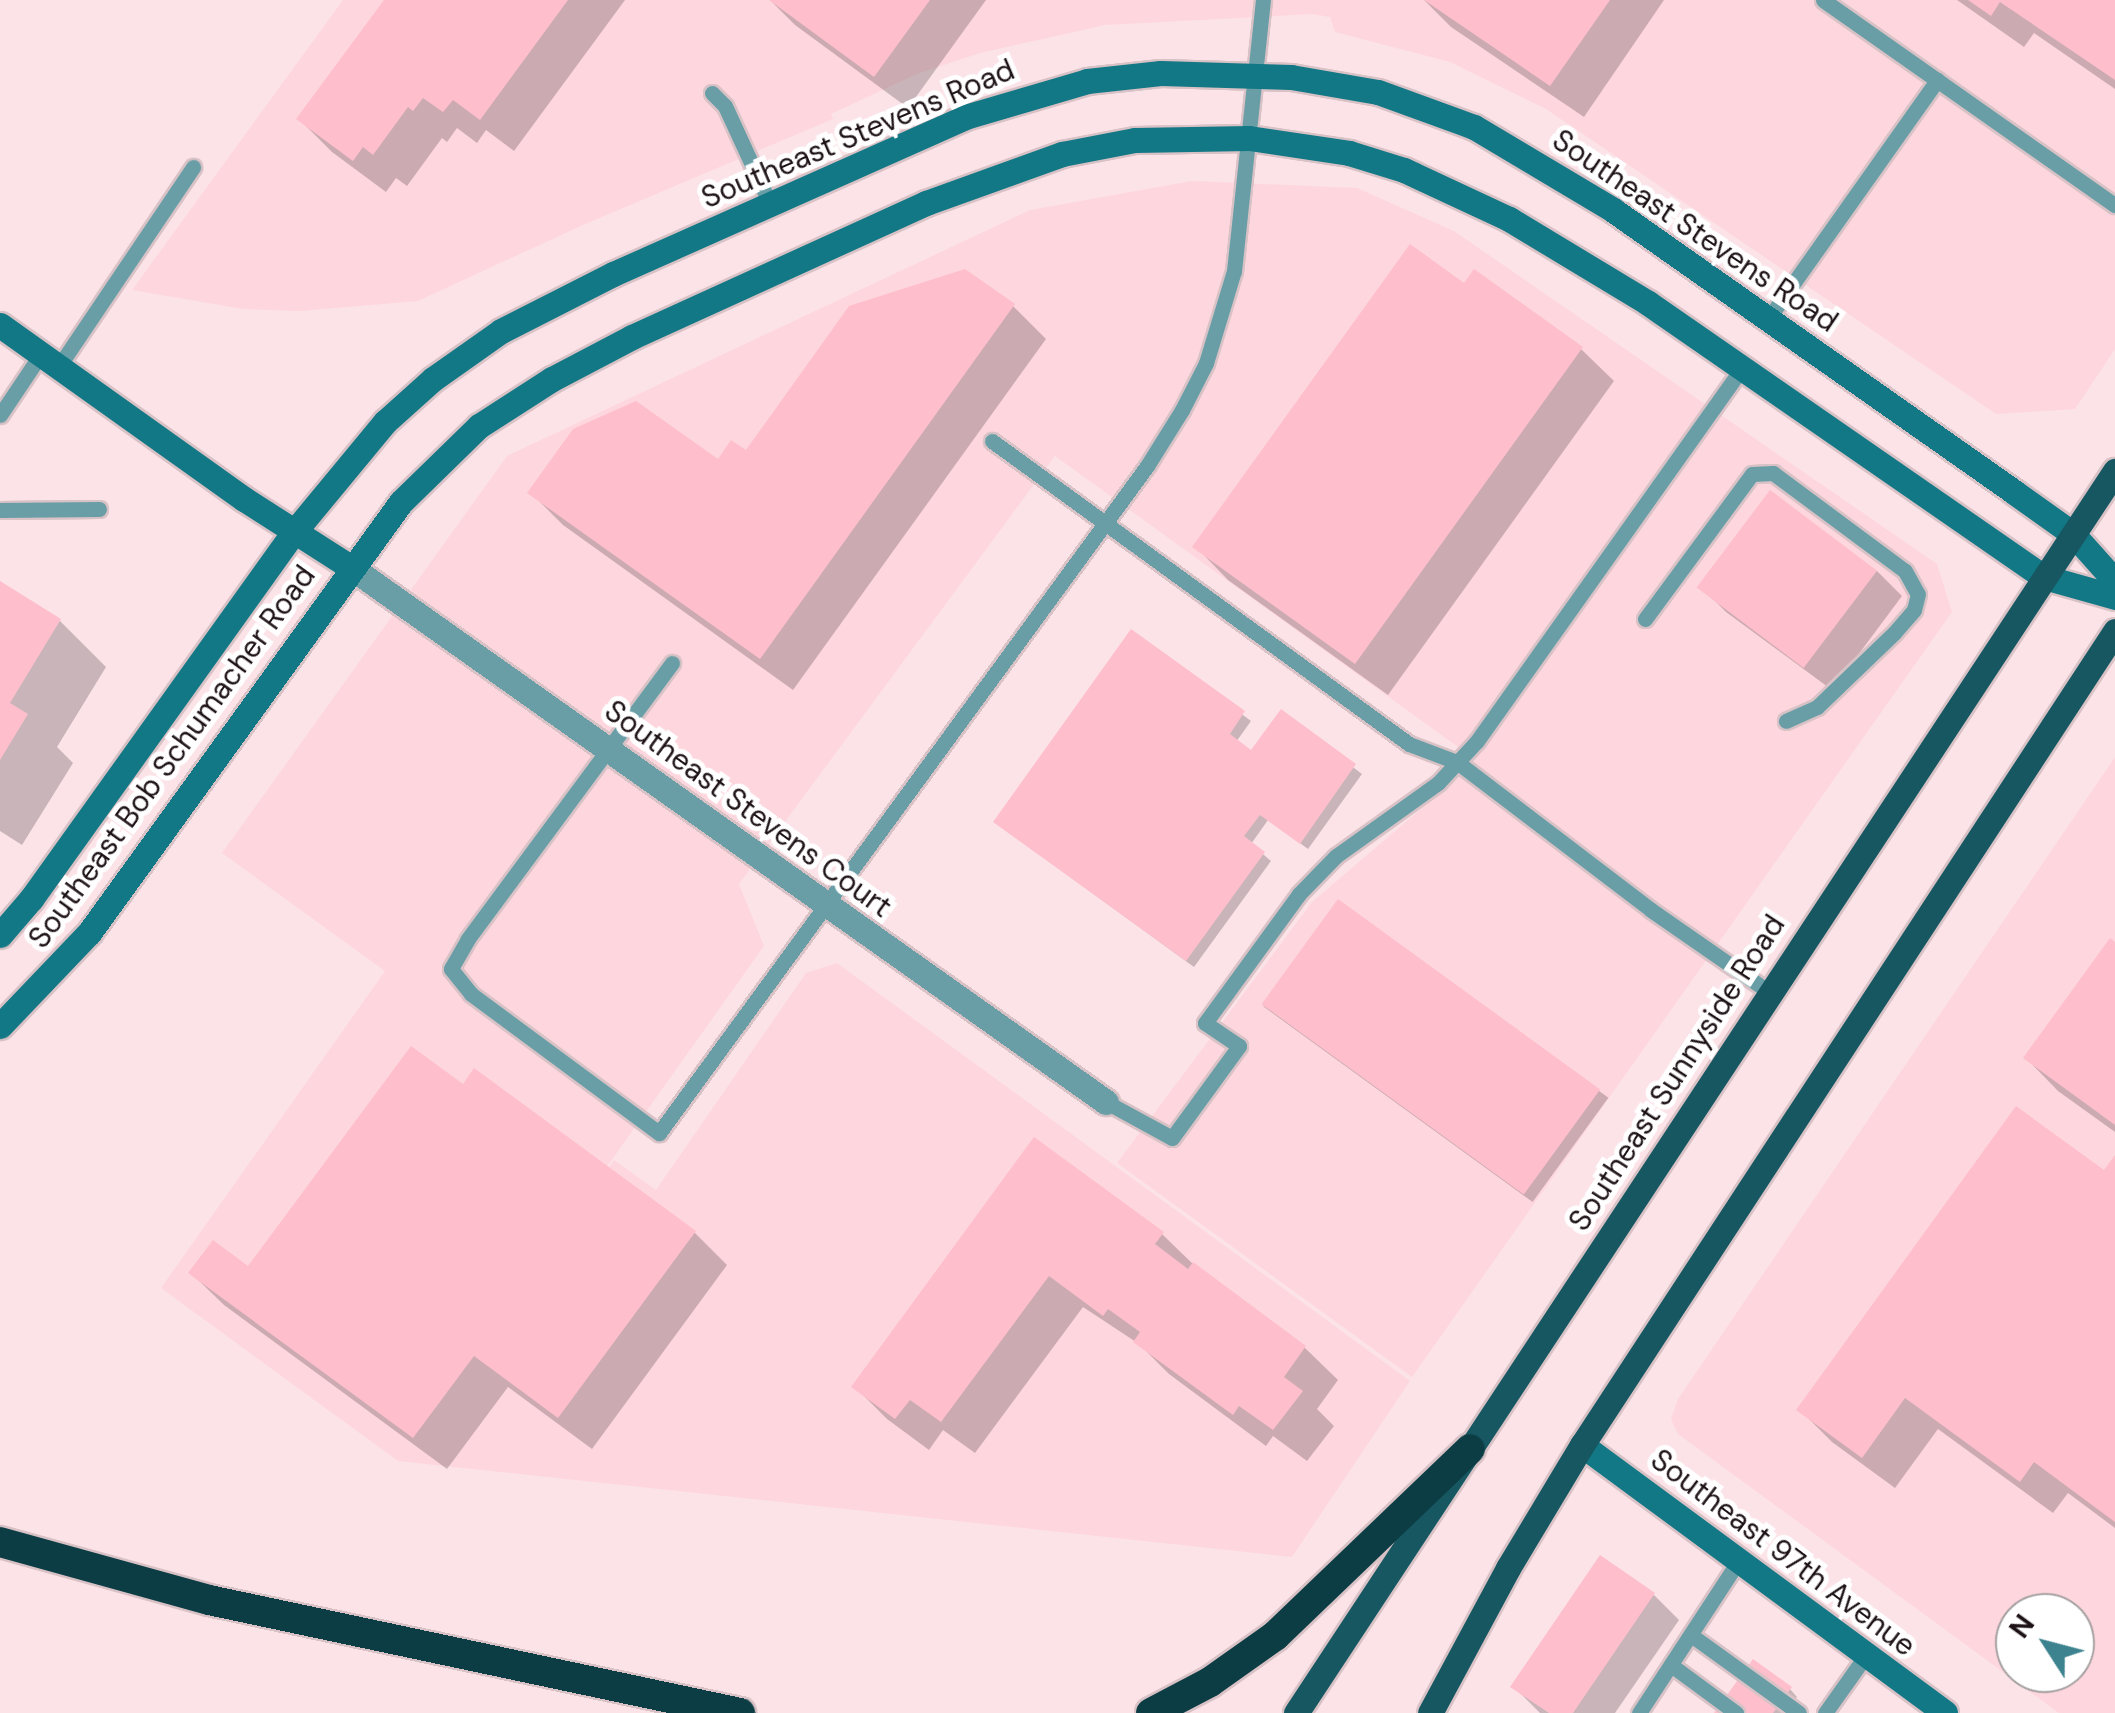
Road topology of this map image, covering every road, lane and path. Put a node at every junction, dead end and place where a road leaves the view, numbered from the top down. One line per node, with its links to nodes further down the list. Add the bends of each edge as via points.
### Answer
1 (1263, 0): 3 (lane)
2 (1823, 0): 4 (lane)
3 (1255, 73): 6 (lane); 8 (main road, Southeast Stevens Road, via 1106,79 1021,97); 10 (main road, Southeast Stevens Road, via 1378,92 1474,127 1613,210)
4 (1937, 80): 9 (lane); 10 (lane)
5 (712, 93): 8 (lane)
6 (1249, 138): 13 (main road, via 1349,153 1458,193 1648,303); 19 (lane, via 1242,227 1218,330 1182,410); 22 (main road, via 1135,140 1018,167 632,337 479,426 401,502)
7 (193, 166): 12 (lane)
8 (770, 204): 20 (main road, Southeast Stevens Road, via 528,315 478,346 385,422)
9 (2115, 205)
10 (1768, 320): 21 (main road, Southeast Stevens Road)
11 (0, 325): 12 (main road)
12 (50, 360): 14 (lane); 20 (main road)
13 (1741, 369): 23 (main road); 31 (lane)
14 (0, 415)
15 (992, 441): 19 (lane)
16 (2115, 471): 21 (main road, Southeast Sunnyside Road)
17 (99, 509): 18 (lane)
18 (0, 510)
19 (1105, 524): 31 (lane, via 1409,744); 32 (lane)
20 (294, 532): 22 (main road); 33 (main road, Southeast Bob Schumacher Road)
21 (2073, 534): 23 (main road, Southeast Sunnyside Road); 24 (main road, Southeast Stevens Road)
22 (352, 568): 30 (street, Southeast Stevens Court); 35 (main road, Southeast Bob Schumacher Road, via 89,933)
23 (2044, 577): 25 (main road); 34 (main road, Southeast Sunnyside Road)
24 (2115, 581)
25 (2115, 597)
26 (1645, 620): 29 (lane, via 1752,474 1773,473 1905,571 1918,594 1894,633 1817,707)
27 (2115, 630): 37 (main road)
28 (672, 663): 30 (lane)
29 (1786, 721)
30 (609, 749): 32 (street, Southeast Stevens Court); 32 (lane, via 468,938 452,970 471,994 659,1134)
31 (1457, 762): 34 (lane); 36 (lane, via 1336,856 1299,894 1205,1023 1240,1046 1172,1138)
32 (826, 906): 36 (street, Southeast Stevens Court)
33 (0, 935)
34 (1768, 992): 38 (main road, Southeast Sunnyside Road)
35 (0, 1026)
36 (1106, 1102)
37 (1582, 1445): 40 (main road, Southeast 97th Avenue); 48 (main road)
38 (1470, 1449): 46 (highway, via 1275,1636); 47 (main road, Southeast Sunnyside Road)
39 (0, 1542): 45 (highway, via 209,1600)
40 (1739, 1560): 41 (lane); 42 (main road, Southeast 97th Avenue)
41 (1691, 1635): 43 (lane); 51 (lane)
42 (1866, 1655): 52 (lane); 53 (main road, Southeast 97th Avenue)
43 (1671, 1665): 44 (lane); 50 (lane)
44 (1643, 1707): 49 (lane)
45 (740, 1713)
46 (1151, 1713)
47 (1296, 1713)
48 (1430, 1713)
49 (1663, 1713)
50 (1736, 1713)
51 (1800, 1713)
52 (1825, 1713)
53 (1946, 1713)

